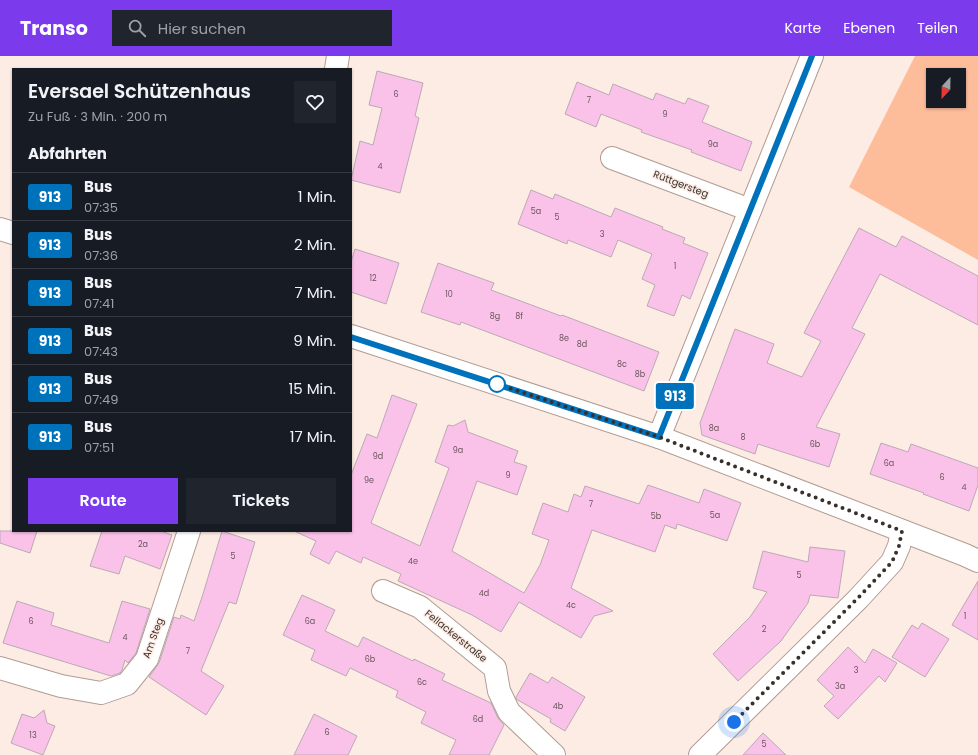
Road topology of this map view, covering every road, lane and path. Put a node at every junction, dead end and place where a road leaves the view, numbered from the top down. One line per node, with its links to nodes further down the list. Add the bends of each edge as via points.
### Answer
1 (338, 56): 3 (street)
2 (812, 56): 5 (street)
3 (336, 68)
4 (612, 158): 5 (street, Rüttgersteg)
5 (750, 210): 9 (street)
6 (0, 229): 7 (street)
7 (12, 233)
8 (352, 336): 9 (street)
9 (659, 437): 10 (street)
10 (902, 531): 12 (street); 16 (street, via 892,562)
11 (189, 532): 14 (street, Am Steg, via 147,659 127,684 101,693 61,686)
12 (978, 561)
13 (383, 591): 15 (street, Fellackerstraße, via 420,607 495,668 499,692 509,712)
14 (0, 668)
15 (554, 755)
16 (700, 755)

